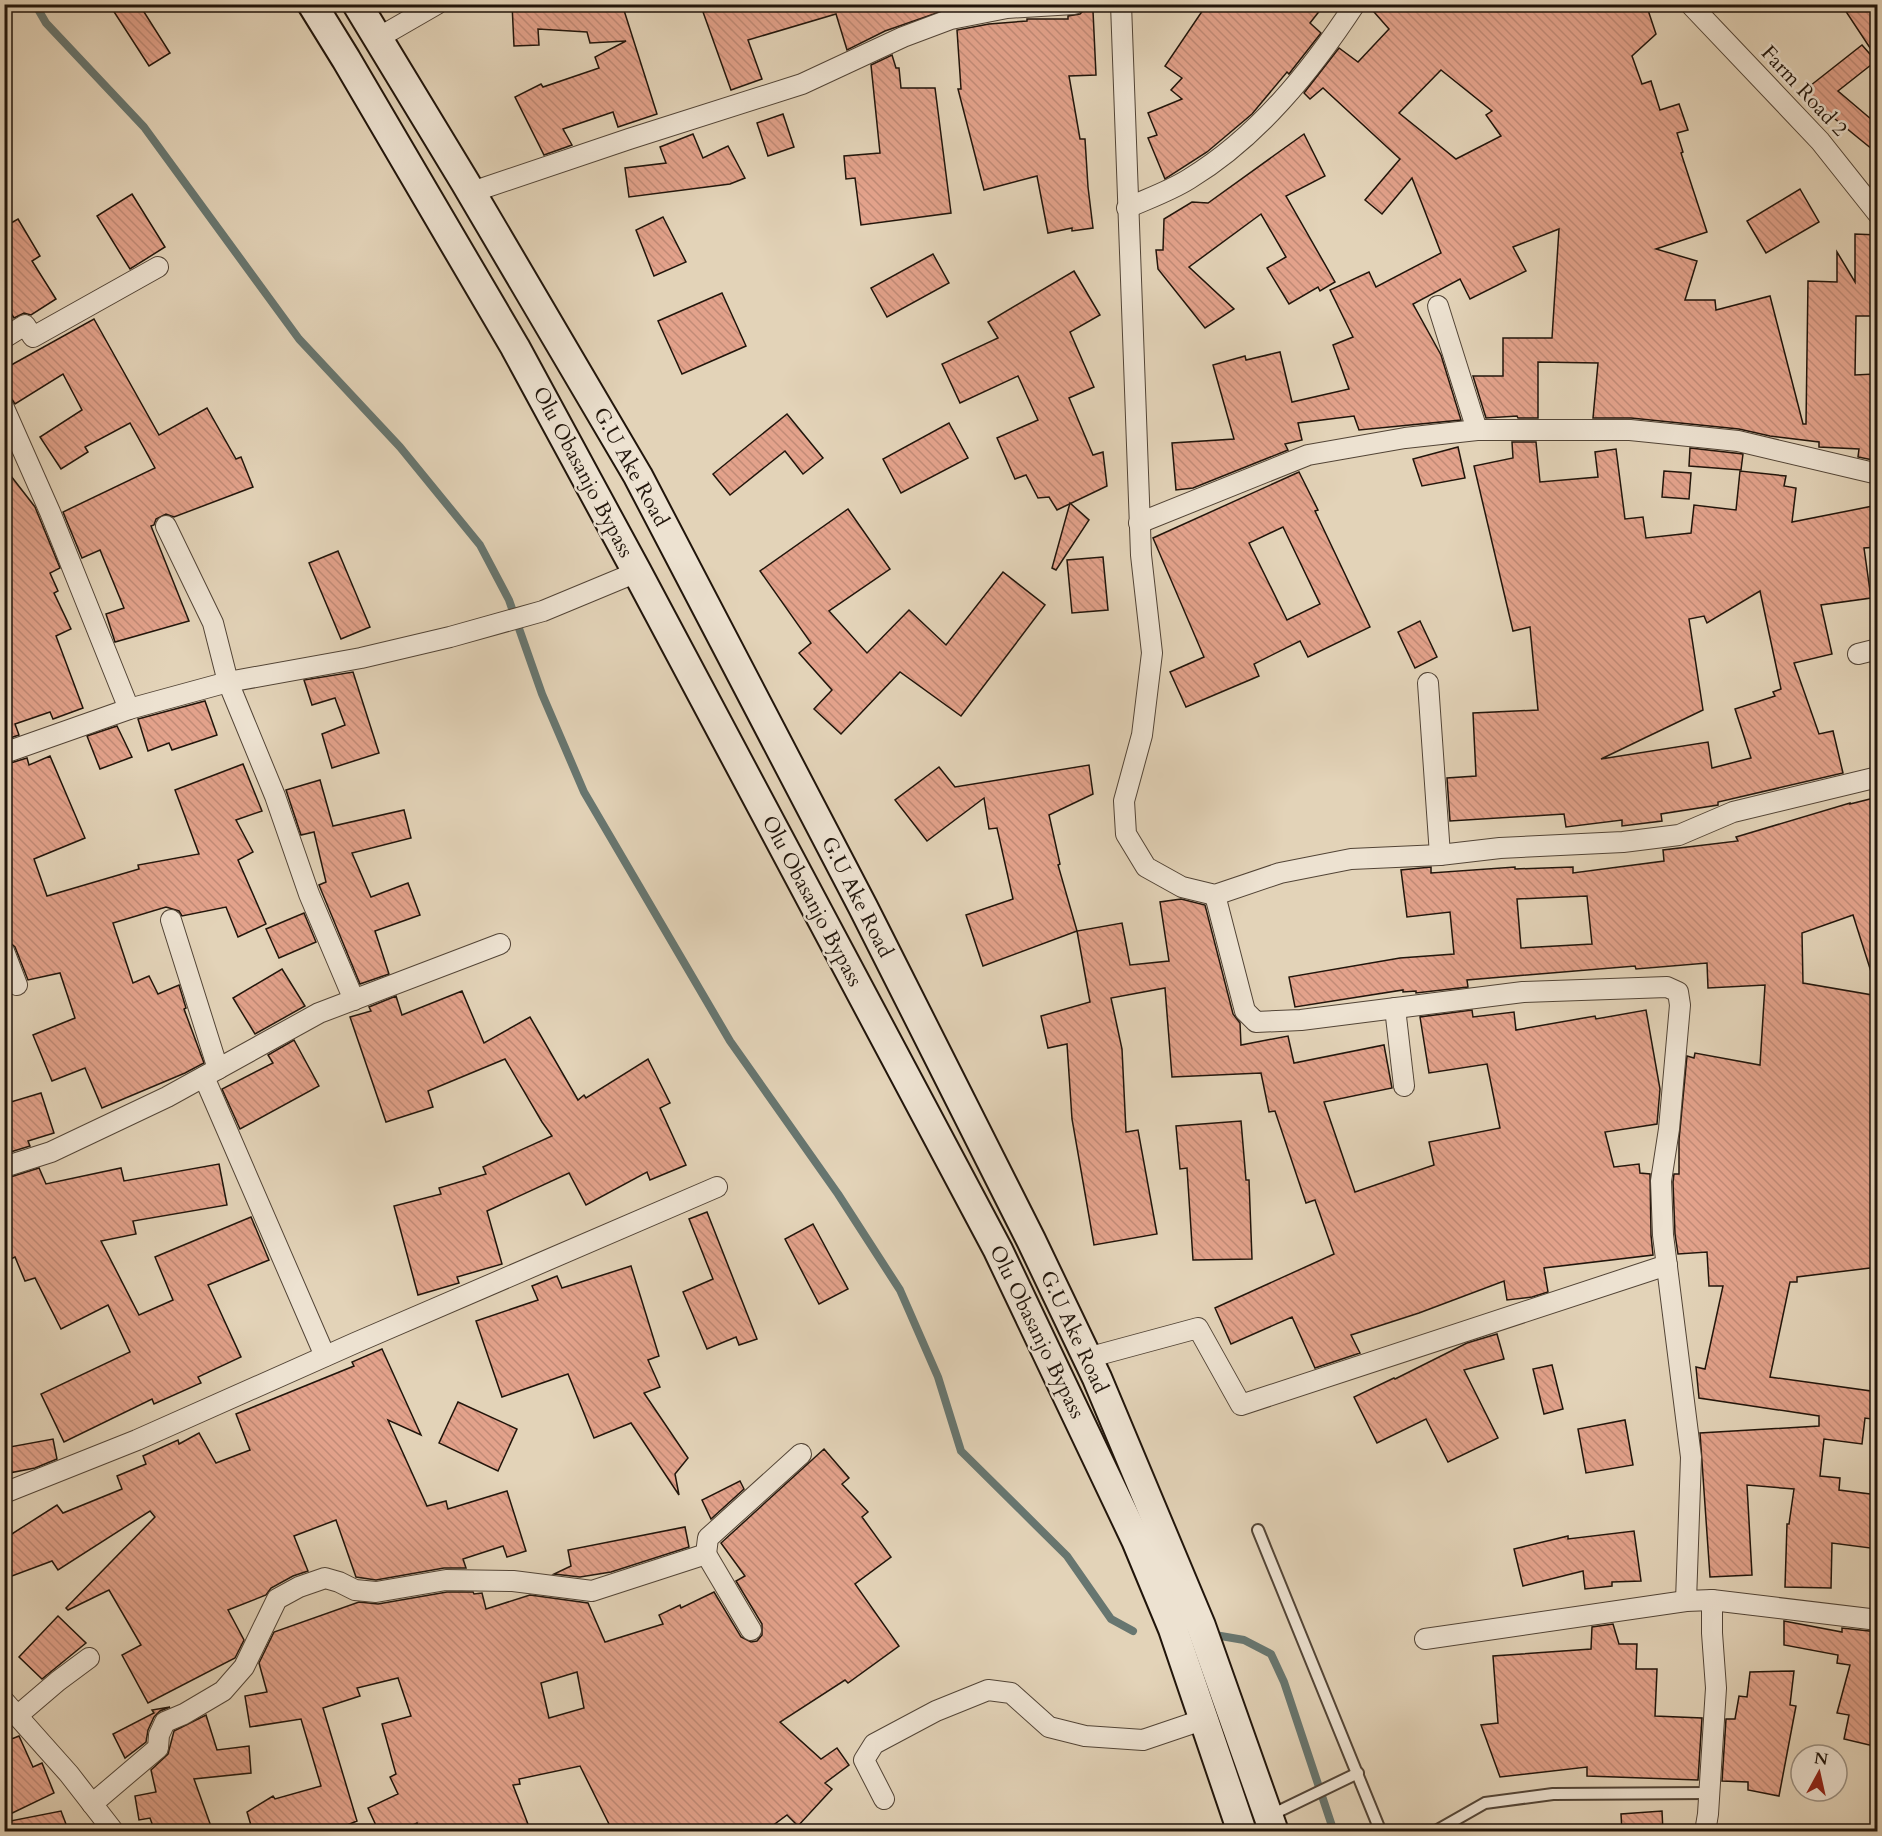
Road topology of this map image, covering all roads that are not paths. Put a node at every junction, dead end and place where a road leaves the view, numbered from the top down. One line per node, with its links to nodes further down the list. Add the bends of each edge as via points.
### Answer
1 (312, 4): 20 (main road, Olu Obasanjo Bypass, via 515,346)
2 (357, 4): 8 (main road, G.U Ake Road)
3 (437, 4): 8 (street)
4 (1074, 4): 9 (street, via 1007,8 951,19 802,84)
5 (1121, 4): 10 (street)
6 (1355, 4): 10 (street, via 1327,47 1250,134 1188,179)
7 (1690, 4): 11 (street, Farm Road 2, via 1820,141)
8 (378, 38): 9 (main road, G.U Ake Road)
9 (471, 192): 42 (main road, G.U Ake Road, via 638,476 863,907)
10 (1127, 208): 18 (street)
11 (1878, 214)
12 (158, 267): 14 (street, via 33,337 25,325)
13 (1438, 306): 16 (street)
14 (4, 338)
15 (4, 408): 25 (street)
16 (1477, 430): 17 (street, via 1630,430 1738,441); 18 (street, via 1308,455)
17 (1878, 474)
18 (1139, 523): 29 (street, via 1152,653 1142,735 1124,801 1126,834 1146,867 1182,887)
19 (166, 526): 23 (street, via 213,623)
20 (637, 572): 23 (street, via 543,611 450,637 362,658); 54 (main road, Olu Obasanjo Bypass, via 998,1250 1136,1540)
21 (1878, 649): 22 (street)
22 (1857, 654)
23 (228, 682): 25 (street); 34 (street)
24 (1428, 683): 28 (street)
25 (129, 709): 26 (street)
26 (4, 753)
27 (1878, 777): 28 (street, via 1733,812 1679,835 1623,843 1500,848)
28 (1440, 855): 29 (street, via 1351,859 1280,873)
29 (1215, 895): 35 (street, via 1245,1011 1256,1022)
30 (171, 920): 36 (street)
31 (500, 944): 34 (street)
32 (4, 951): 33 (street)
33 (17, 985)
34 (354, 1000): 36 (street, via 319,1013)
35 (1395, 1008): 37 (street); 40 (street, via 1523,992 1667,987 1678,992 1669,1129 1660,1181)
36 (211, 1073): 38 (street, via 51,1152); 41 (street)
37 (1404, 1086)
38 (4, 1167)
39 (717, 1187): 41 (street)
40 (1667, 1265): 42 (street, via 1241,1405 1197,1328); 48 (street, via 1691,1457)
41 (325, 1356): 44 (street, via 137,1440)
42 (1087, 1358): 59 (main road, G.U Ake Road, via 1201,1626)
43 (801, 1455): 46 (street, via 708,1538)
44 (4, 1493)
45 (1258, 1530): 55 (lane)
46 (706, 1554): 50 (street); 58 (street, via 592,1591 513,1581 446,1580 376,1592 355,1590 325,1578 300,1587 277,1599 244,1667 223,1691 165,1722 158,1748)
47 (1712, 1600): 48 (street); 49 (street); 56 (street, via 1716,1688)
48 (1686, 1601): 51 (street)
49 (1878, 1620)
50 (751, 1630)
51 (1425, 1638)
52 (88, 1658): 53 (street)
53 (11, 1709): 58 (street)
54 (1205, 1719): 57 (street, via 1143,1740 1085,1736 1049,1727 1011,1693 988,1690 936,1711 874,1744 864,1760); 62 (main road, Olu Obasanjo Bypass)
55 (1358, 1773): 59 (lane, via 1314,1794); 60 (lane)
56 (1709, 1793): 63 (lane, via 1553,1794 1485,1803); 64 (street)
57 (884, 1800)
58 (92, 1804): 61 (street)
59 (1271, 1824)
60 (1380, 1830)
61 (114, 1832)
62 (1242, 1832)
63 (1434, 1832)
64 (1706, 1832)

